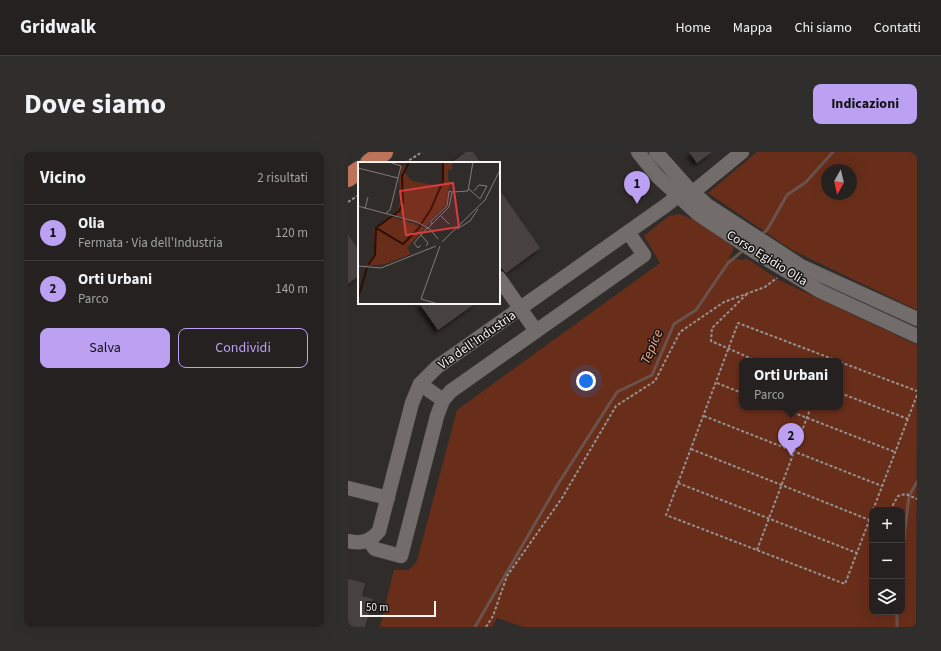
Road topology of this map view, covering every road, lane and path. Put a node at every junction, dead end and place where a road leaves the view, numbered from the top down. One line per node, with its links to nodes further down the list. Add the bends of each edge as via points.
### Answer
1 (384, 152): 6 (main road)
2 (422, 152): 7 (path)
3 (638, 152): 10 (street, Corso Egidio Olia, via 657,176)
4 (656, 152): 10 (street, Corso Egidio Olia)
5 (742, 152): 10 (street, Via dell'Industria)
6 (370, 162)
7 (407, 162)
8 (358, 171): 9 (main road)
9 (348, 178)
10 (686, 192): 13 (street, Via dell'Industria); 14 (street, Corso Egidio Olia, via 749,232); 14 (street, Corso Egidio Olia, via 698,214 738,241)
11 (358, 196): 12 (path)
12 (348, 202)
13 (628, 232): 18 (street, Via dell'Industria); 20 (street, via 644,256)
14 (760, 247): 15 (street, Corso Egidio Olia); 19 (street, Corso Egidio Olia)
15 (785, 271): 17 (path, via 765,287); 21 (street, Corso Egidio Olia, via 820,291)
16 (500, 279): 18 (street)
17 (748, 293): 22 (path, via 712,328 711,341); 56 (path, via 724,302 680,332 655,381 616,406 562,498 507,576 493,616)
18 (521, 309): 20 (street); 27 (street, Via dell'Industria, via 437,367)
19 (917, 320)
20 (536, 331): 32 (street, via 451,391)
21 (917, 336)
22 (729, 350): 23 (path); 24 (path, via 738,323); 26 (path)
23 (749, 358)
24 (829, 358)
25 (843, 363): 28 (path)
26 (716, 383): 29 (path); 35 (path)
27 (420, 384): 32 (street); 45 (street, Via dell'Industria, via 412,403)
28 (917, 391)
29 (739, 392)
30 (843, 394): 37 (path)
31 (917, 395): 37 (path)
32 (443, 400): 53 (street, via 401,556 375,549)
33 (787, 410): 36 (path)
34 (810, 410): 36 (path)
35 (704, 416): 38 (path); 39 (path)
36 (807, 418): 39 (path); 40 (path)
37 (908, 419): 40 (path)
38 (691, 450): 41 (path); 42 (path)
39 (794, 451): 42 (path); 43 (path)
40 (895, 452): 43 (path)
41 (678, 483): 49 (path); 54 (path, via 666,515)
42 (781, 485): 49 (path); 50 (path)
43 (882, 486): 47 (path)
44 (348, 488): 45 (street)
45 (388, 498): 53 (street, Via dell'Industria, via 379,532)
46 (917, 499): 48 (path, via 906,494 898,496)
47 (874, 507)
48 (892, 507)
49 (768, 518): 54 (path); 55 (path)
50 (869, 519)
51 (869, 525): 55 (path)
52 (348, 541): 53 (street)
53 (369, 541)
54 (756, 550): 55 (path, via 845,584)
55 (857, 553)
56 (486, 627)

